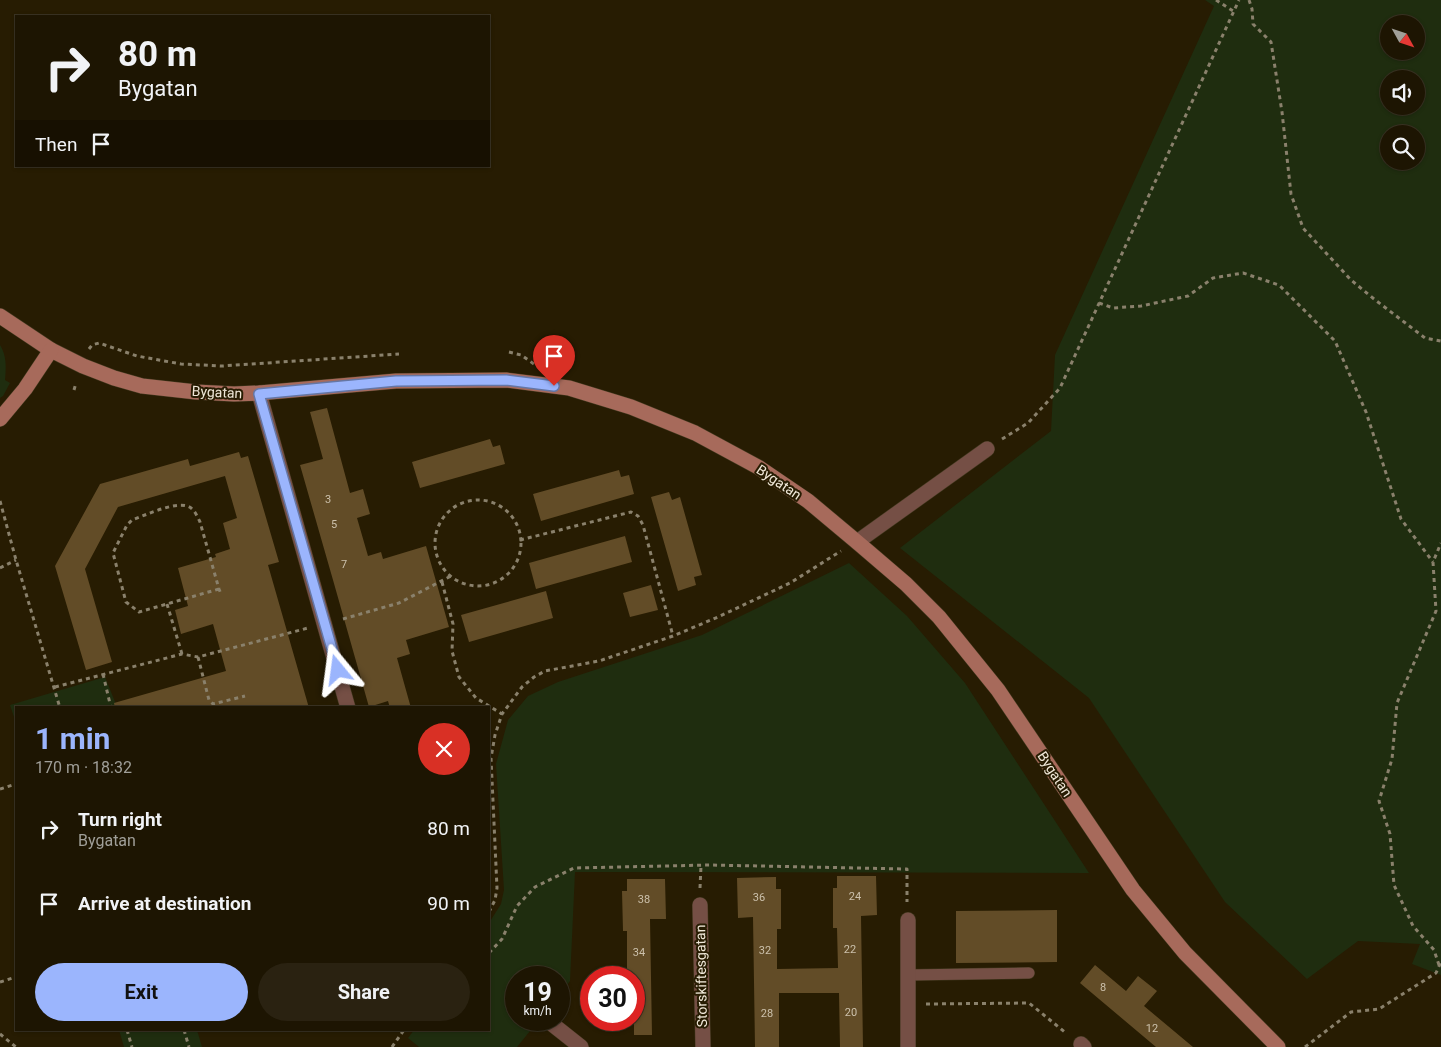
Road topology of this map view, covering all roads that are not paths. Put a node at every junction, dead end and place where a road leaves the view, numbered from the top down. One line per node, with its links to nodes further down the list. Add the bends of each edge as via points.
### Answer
1 (0, 316): 2 (street, Bygatan)
2 (51, 350): 3 (street, Bygatan, via 83,366 142,386); 4 (street)
3 (259, 394): 6 (street, Bygatan, via 396,381 506,380 569,388 631,407 695,433 758,467 808,501); 7 (street)
4 (0, 419)
5 (987, 449): 6 (street)
6 (857, 542): 16 (street, Bygatan, via 906,584 968,651 998,690 1133,890 1185,953)
7 (347, 706)
8 (700, 905): 14 (street, Storskiftesgatan)
9 (908, 920): 11 (street)
10 (1030, 973): 11 (lane)
11 (908, 975): 15 (street)
12 (561, 1031): 13 (street)
13 (581, 1047)
14 (703, 1047)
15 (908, 1047)
16 (1276, 1047)

